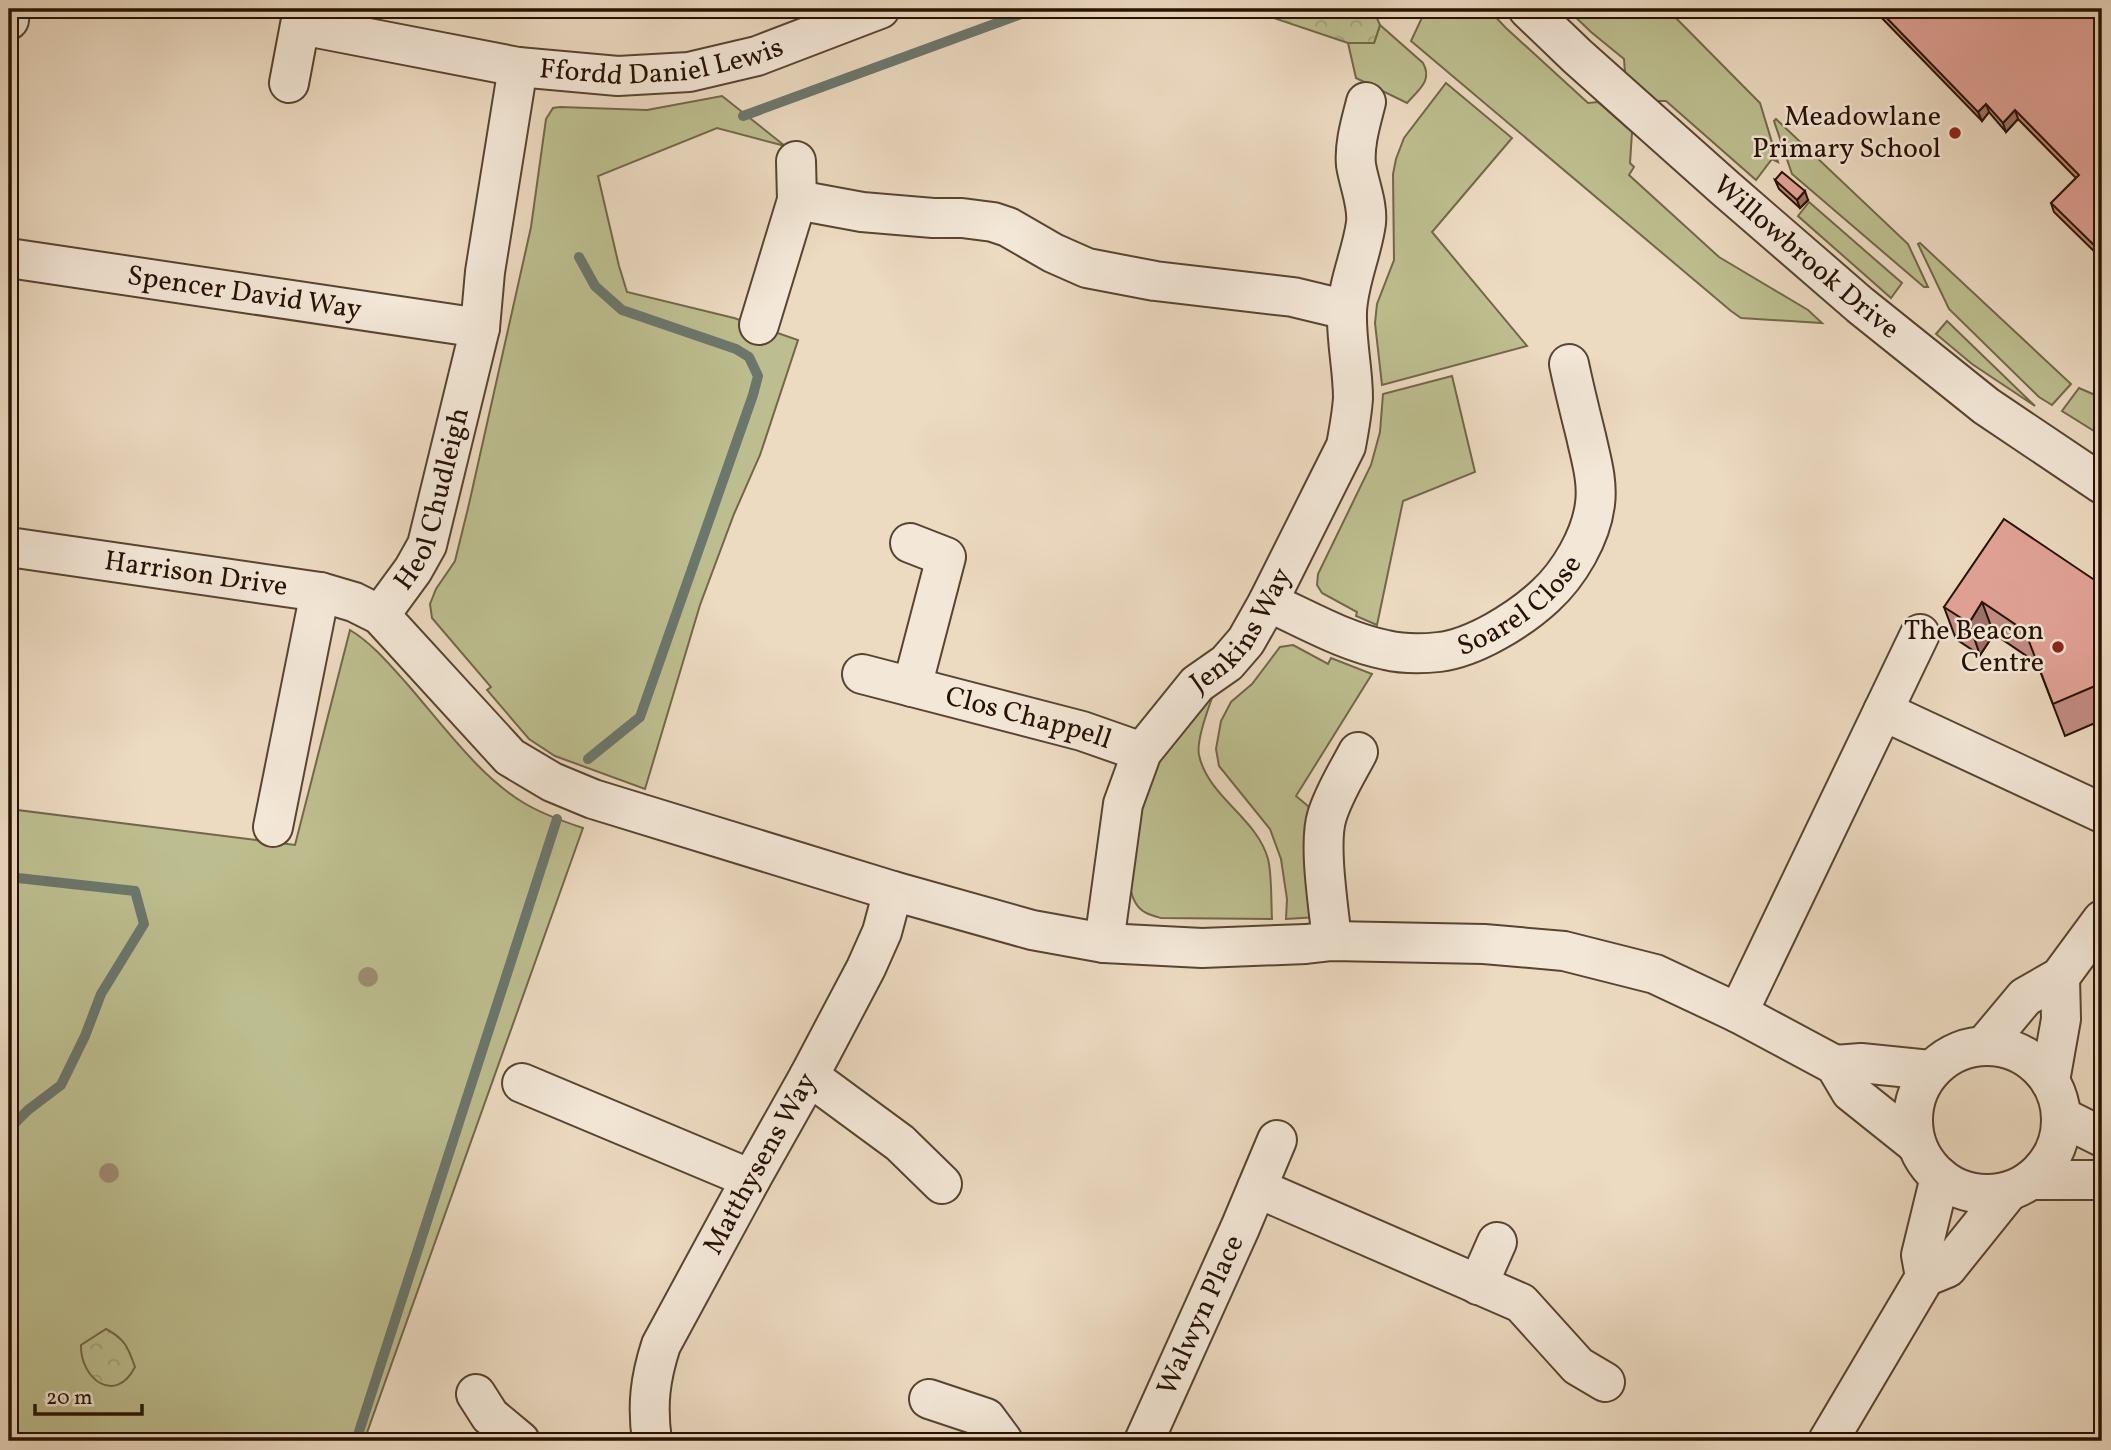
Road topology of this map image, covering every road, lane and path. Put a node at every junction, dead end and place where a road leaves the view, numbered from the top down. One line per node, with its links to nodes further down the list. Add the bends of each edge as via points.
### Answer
1 (10, 9): 5 (street)
2 (880, 9): 6 (street, Ffordd Daniel Lewis)
3 (1528, 9): 17 (street, Willowbrook Drive, via 1869,313 1986,406)
4 (302, 17): 7 (street); 8 (street)
5 (9, 20)
6 (813, 20): 7 (street, Ffordd Daniel Lewis, via 757,56 689,72 618,76)
7 (518, 67): 15 (street, Heol Chudleigh)
8 (289, 83)
9 (1366, 102): 13 (street, Jenkins Way, via 1356,164 1366,222)
10 (796, 160): 11 (street)
11 (797, 200): 13 (street, via 862,212 993,222 1087,268 1293,297); 14 (street)
12 (9, 258): 15 (street, Spencer David Way)
13 (1347, 310): 21 (street, Jenkins Way, via 1353,396 1346,446)
14 (759, 325)
15 (480, 328): 22 (street, Heol Chudleigh, via 427,545)
16 (1569, 364): 21 (street, Soarel Close, via 1595,474 1595,505 1586,536 1569,568 1545,596 1477,641 1441,652 1412,654 1353,641)
17 (2102, 484)
18 (910, 543): 25 (street, Clos Chappell, via 946,557)
19 (9, 547): 20 (street, Harrison Drive)
20 (320, 592): 22 (street, Harrison Drive); 30 (street)
21 (1268, 602): 27 (street, Jenkins Way, via 1246,641 1227,663 1197,684)
22 (380, 615): 31 (street, Heol Chudleigh, via 510,757 552,782 618,807)
23 (1920, 634): 26 (street)
24 (862, 674): 25 (street, Clos Chappell)
25 (912, 687): 27 (street, Clos Chappell, via 1083,731)
26 (1883, 710): 29 (street); 36 (street)
27 (1142, 752): 34 (street, Jenkins Way, via 1123,804)
28 (1358, 752): 33 (street, via 1326,819 1324,850)
29 (2102, 813)
30 (273, 827)
31 (893, 891): 34 (street, Heol Chudleigh, via 1032,930); 40 (street, Matthysens Way, via 866,968)
32 (2102, 920): 35 (street)
33 (1332, 941): 34 (street, Heol Chudleigh, via 1202,948); 36 (street, Heol Chudleigh, via 1484,944 1564,951 1655,974)
34 (1104, 943)
35 (2060, 977): 37 (street, via 2025,997); 41 (street, via 2061,1019)
36 (1738, 1013): 38 (street, Heol Chudleigh)
37 (1984, 1046): 39 (street, via 1951,1054); 41 (street, via 2022,1053)
38 (1835, 1065): 39 (street); 46 (street, via 1851,1092)
39 (1930, 1070): 46 (street, via 1917,1092 1912,1118)
40 (809, 1076): 48 (street, Matthysens Way); 50 (street, via 901,1143)
41 (2050, 1081): 43 (street)
42 (522, 1083): 48 (street)
43 (2062, 1117): 44 (street); 51 (street, via 2049,1162)
44 (2102, 1137)
45 (1277, 1140): 52 (street, Walwyn Place)
46 (1916, 1144): 47 (street)
47 (1940, 1177): 51 (street, via 1982,1194); 54 (street, via 1921,1255)
48 (751, 1179): 60 (street, Matthysens Way, via 661,1345 649,1397)
49 (2102, 1180): 51 (street)
50 (942, 1184)
51 (2019, 1186): 54 (street, via 1947,1268)
52 (1257, 1188): 55 (street); 62 (street, Walwyn Place)
53 (1496, 1242): 55 (street)
54 (1925, 1277): 63 (street)
55 (1479, 1285): 56 (street, via 1521,1303 1578,1366)
56 (1605, 1382)
57 (476, 1394): 59 (street, via 490,1416)
58 (929, 1399): 61 (street, via 986,1418)
59 (520, 1441)
60 (652, 1441)
61 (1003, 1441)
62 (1144, 1441)
63 (1828, 1441)

